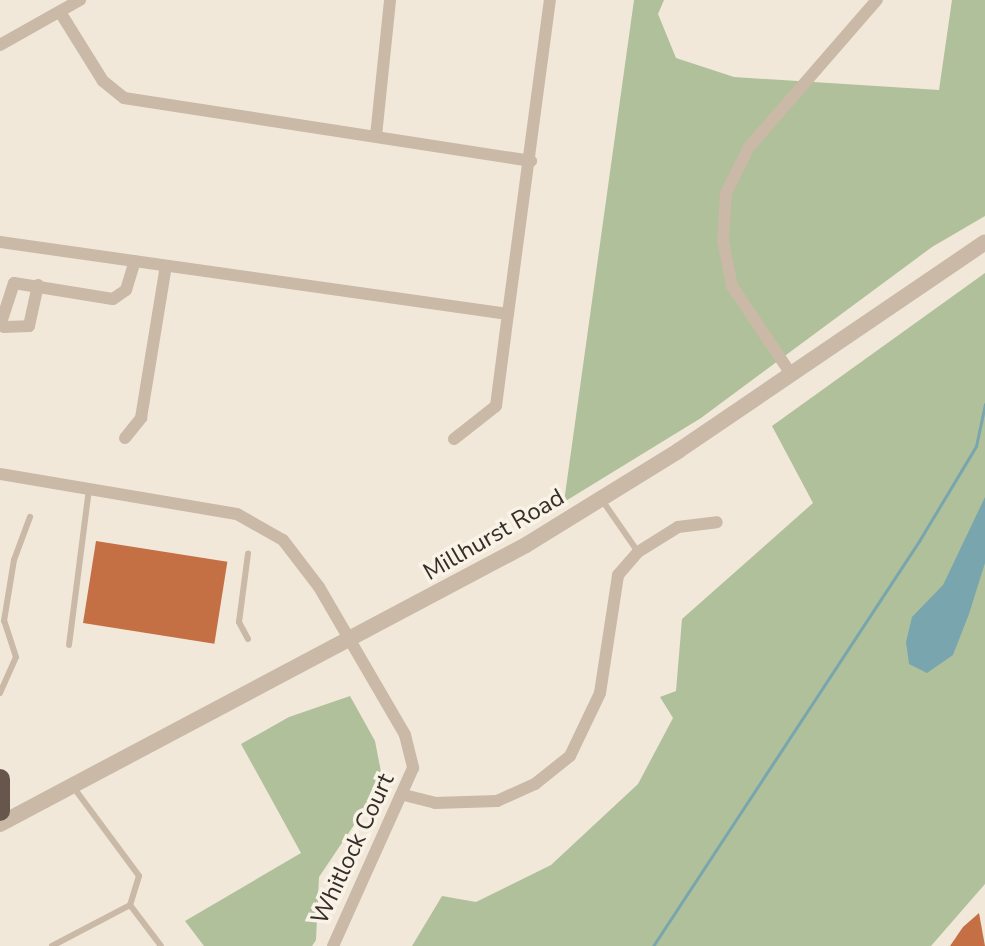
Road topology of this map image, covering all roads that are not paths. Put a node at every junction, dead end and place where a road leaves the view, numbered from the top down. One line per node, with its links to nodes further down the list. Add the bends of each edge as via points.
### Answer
1 (80, 0): 5 (street)
2 (390, 0): 7 (street)
3 (550, 0): 8 (street)
4 (877, 0): 16 (street, via 749,147 726,193 723,241 732,286)
5 (60, 12): 6 (street); 7 (street, via 103,81 124,98)
6 (0, 45)
7 (376, 136): 8 (street)
8 (531, 161): 14 (street)
9 (0, 242): 11 (street)
10 (985, 242): 16 (street, Millhurst Road)
11 (135, 261): 12 (street); 13 (street, via 126,290 113,299)
12 (166, 266): 14 (street); 17 (street, via 141,418)
13 (38, 285): 15 (street, via 12,286); 15 (street, via 29,326)
14 (508, 314): 18 (street, via 496,406)
15 (2, 326)
16 (791, 374): 21 (street, Millhurst Road)
17 (125, 438)
18 (454, 439)
19 (0, 474): 20 (street, Whitlock Court)
20 (89, 489): 27 (street, Whitlock Court, via 263,524 301,561); 28 (lane)
21 (602, 500): 24 (lane); 27 (street, Millhurst Road)
22 (30, 517): 29 (lane, via 14,560 4,621 16,657)
23 (717, 522): 24 (street, via 678,527)
24 (638, 552): 32 (street, via 618,575 610,598 600,693 570,756 535,784 497,801 466,805)
25 (248, 554): 26 (lane, via 239,622)
26 (248, 639)
27 (351, 640): 31 (street, Millhurst Road); 32 (street, Whitlock Court, via 410,750 413,768)
28 (69, 645)
29 (0, 693)
30 (0, 779): 33 (highway)
31 (72, 786): 34 (street, Millhurst Road); 35 (lane, via 139,876 140,889)
32 (404, 795): 38 (street, Whitlock Court)
33 (0, 811)
34 (0, 824)
35 (130, 905): 36 (lane); 37 (lane)
36 (52, 946)
37 (161, 946)
38 (333, 946)

